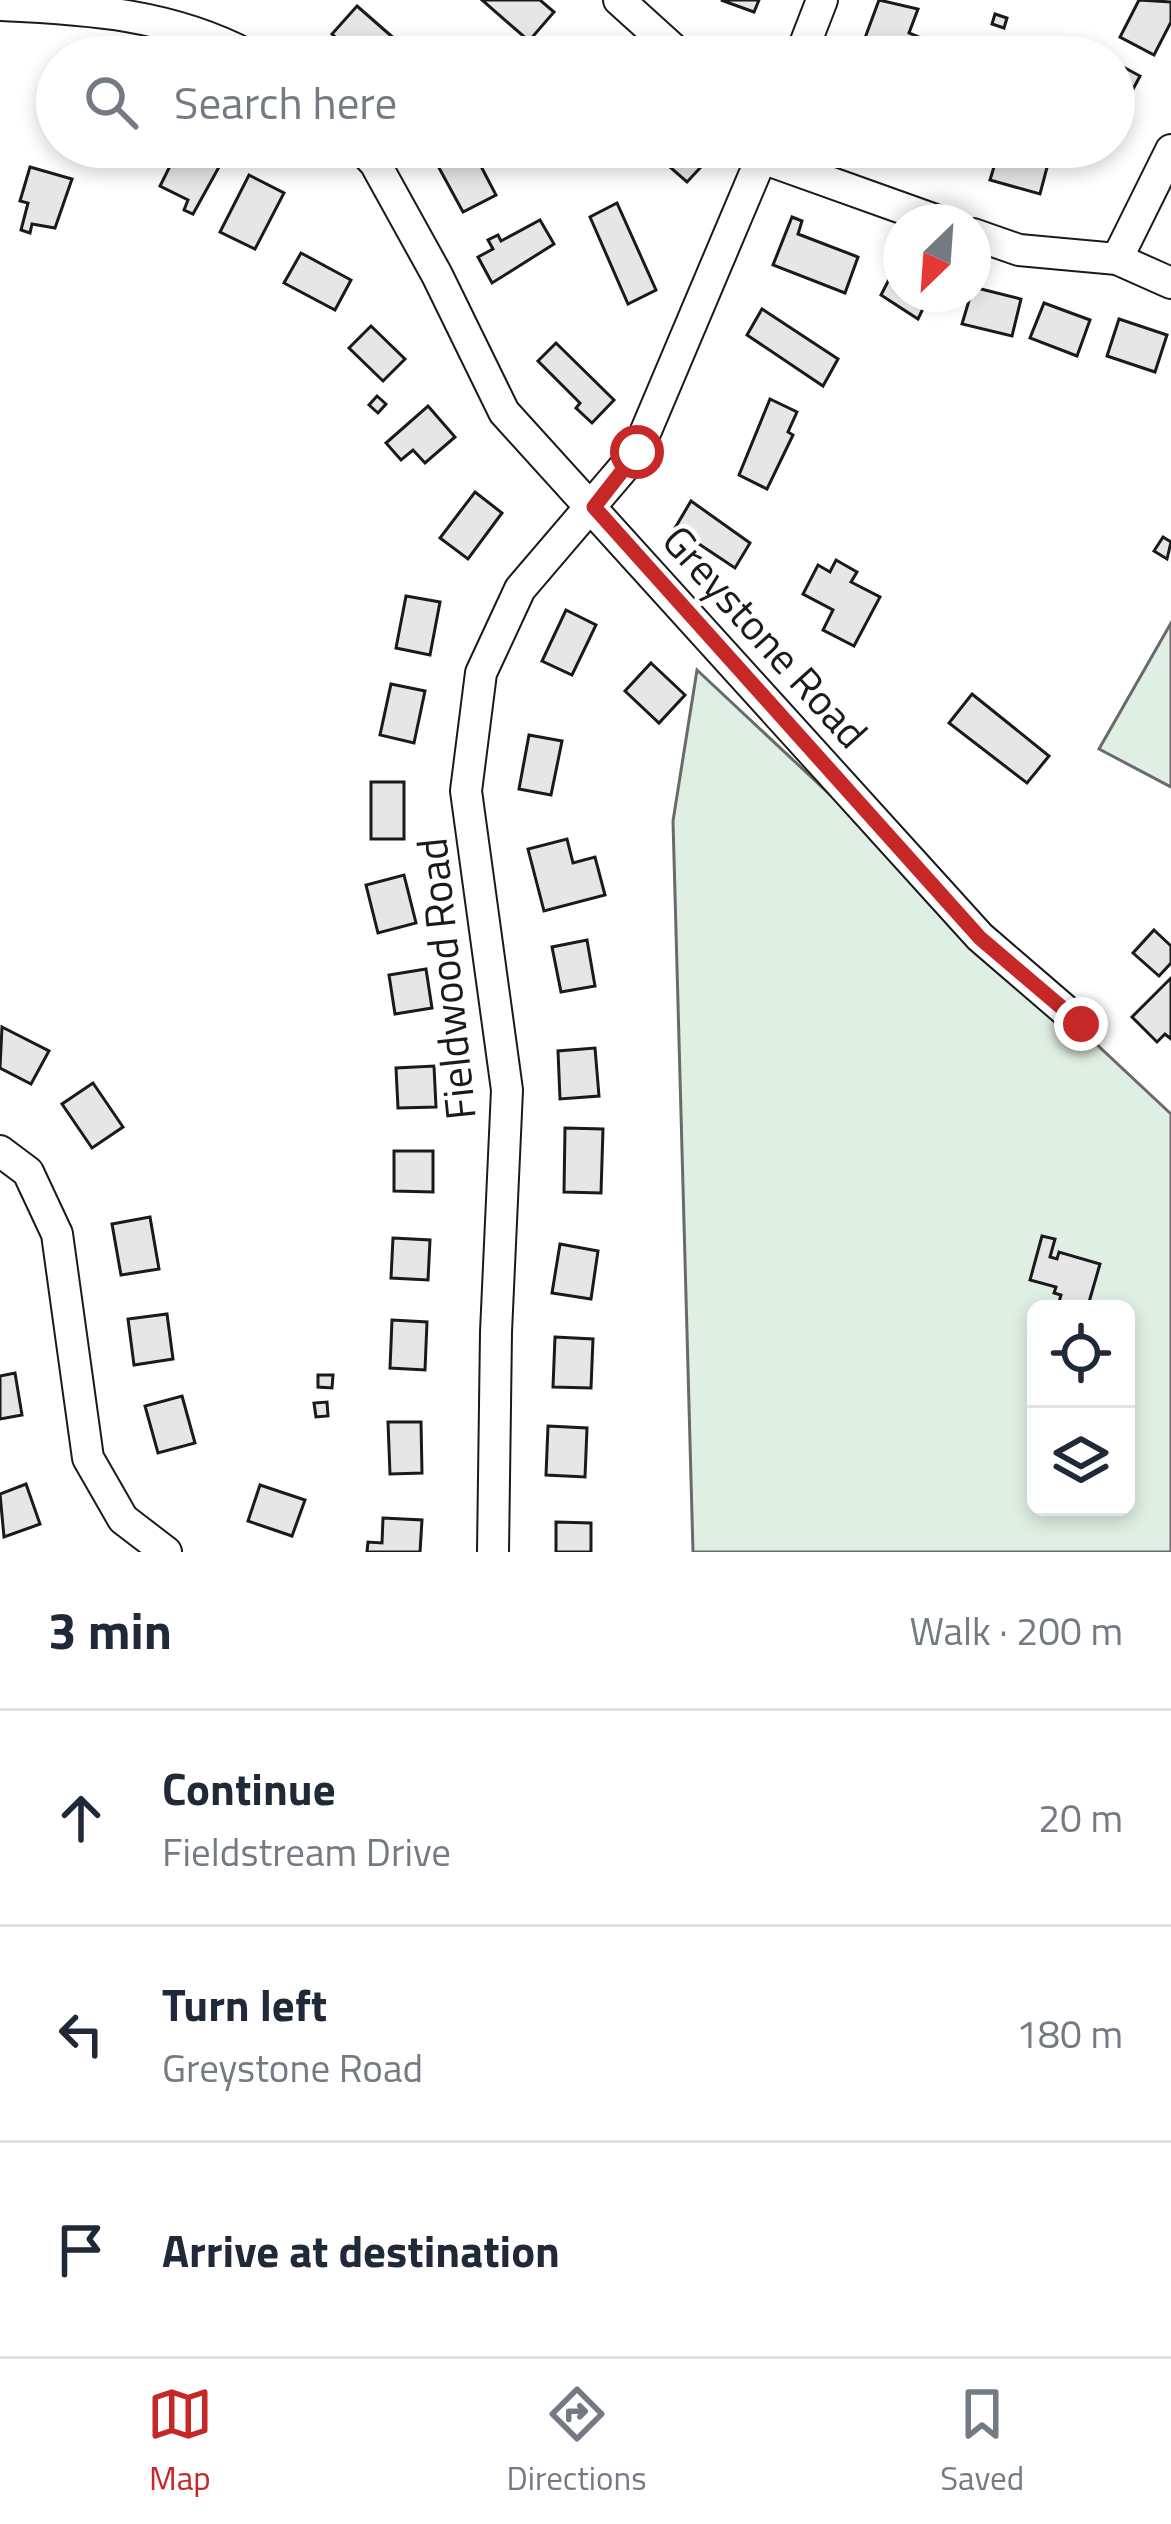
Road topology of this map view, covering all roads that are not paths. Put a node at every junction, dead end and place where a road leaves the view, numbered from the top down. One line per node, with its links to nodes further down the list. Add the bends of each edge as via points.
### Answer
1 (619, 0): 5 (street)
2 (822, 0): 6 (street)
3 (0, 5): 4 (street, via 118,11)
4 (206, 36)
5 (659, 36)
6 (808, 36)
7 (1171, 150): 13 (street)
8 (378, 168): 15 (street, Greystone Road, via 504,412)
9 (754, 168): 15 (street, Fieldwood Road, via 637,452)
10 (804, 168): 11 (street)
11 (895, 204)
12 (991, 240): 13 (street)
13 (1117, 259): 14 (street)
14 (1171, 283)
15 (594, 507): 16 (street, Greystone Road, via 980,938); 19 (street, Fieldwood Road, via 520,589 481,674 466,791 507,1090)
16 (1081, 1024)
17 (0, 1151): 18 (street, via 28,1172 57,1234 88,1458 123,1519)
18 (166, 1552)
19 (493, 1552)

